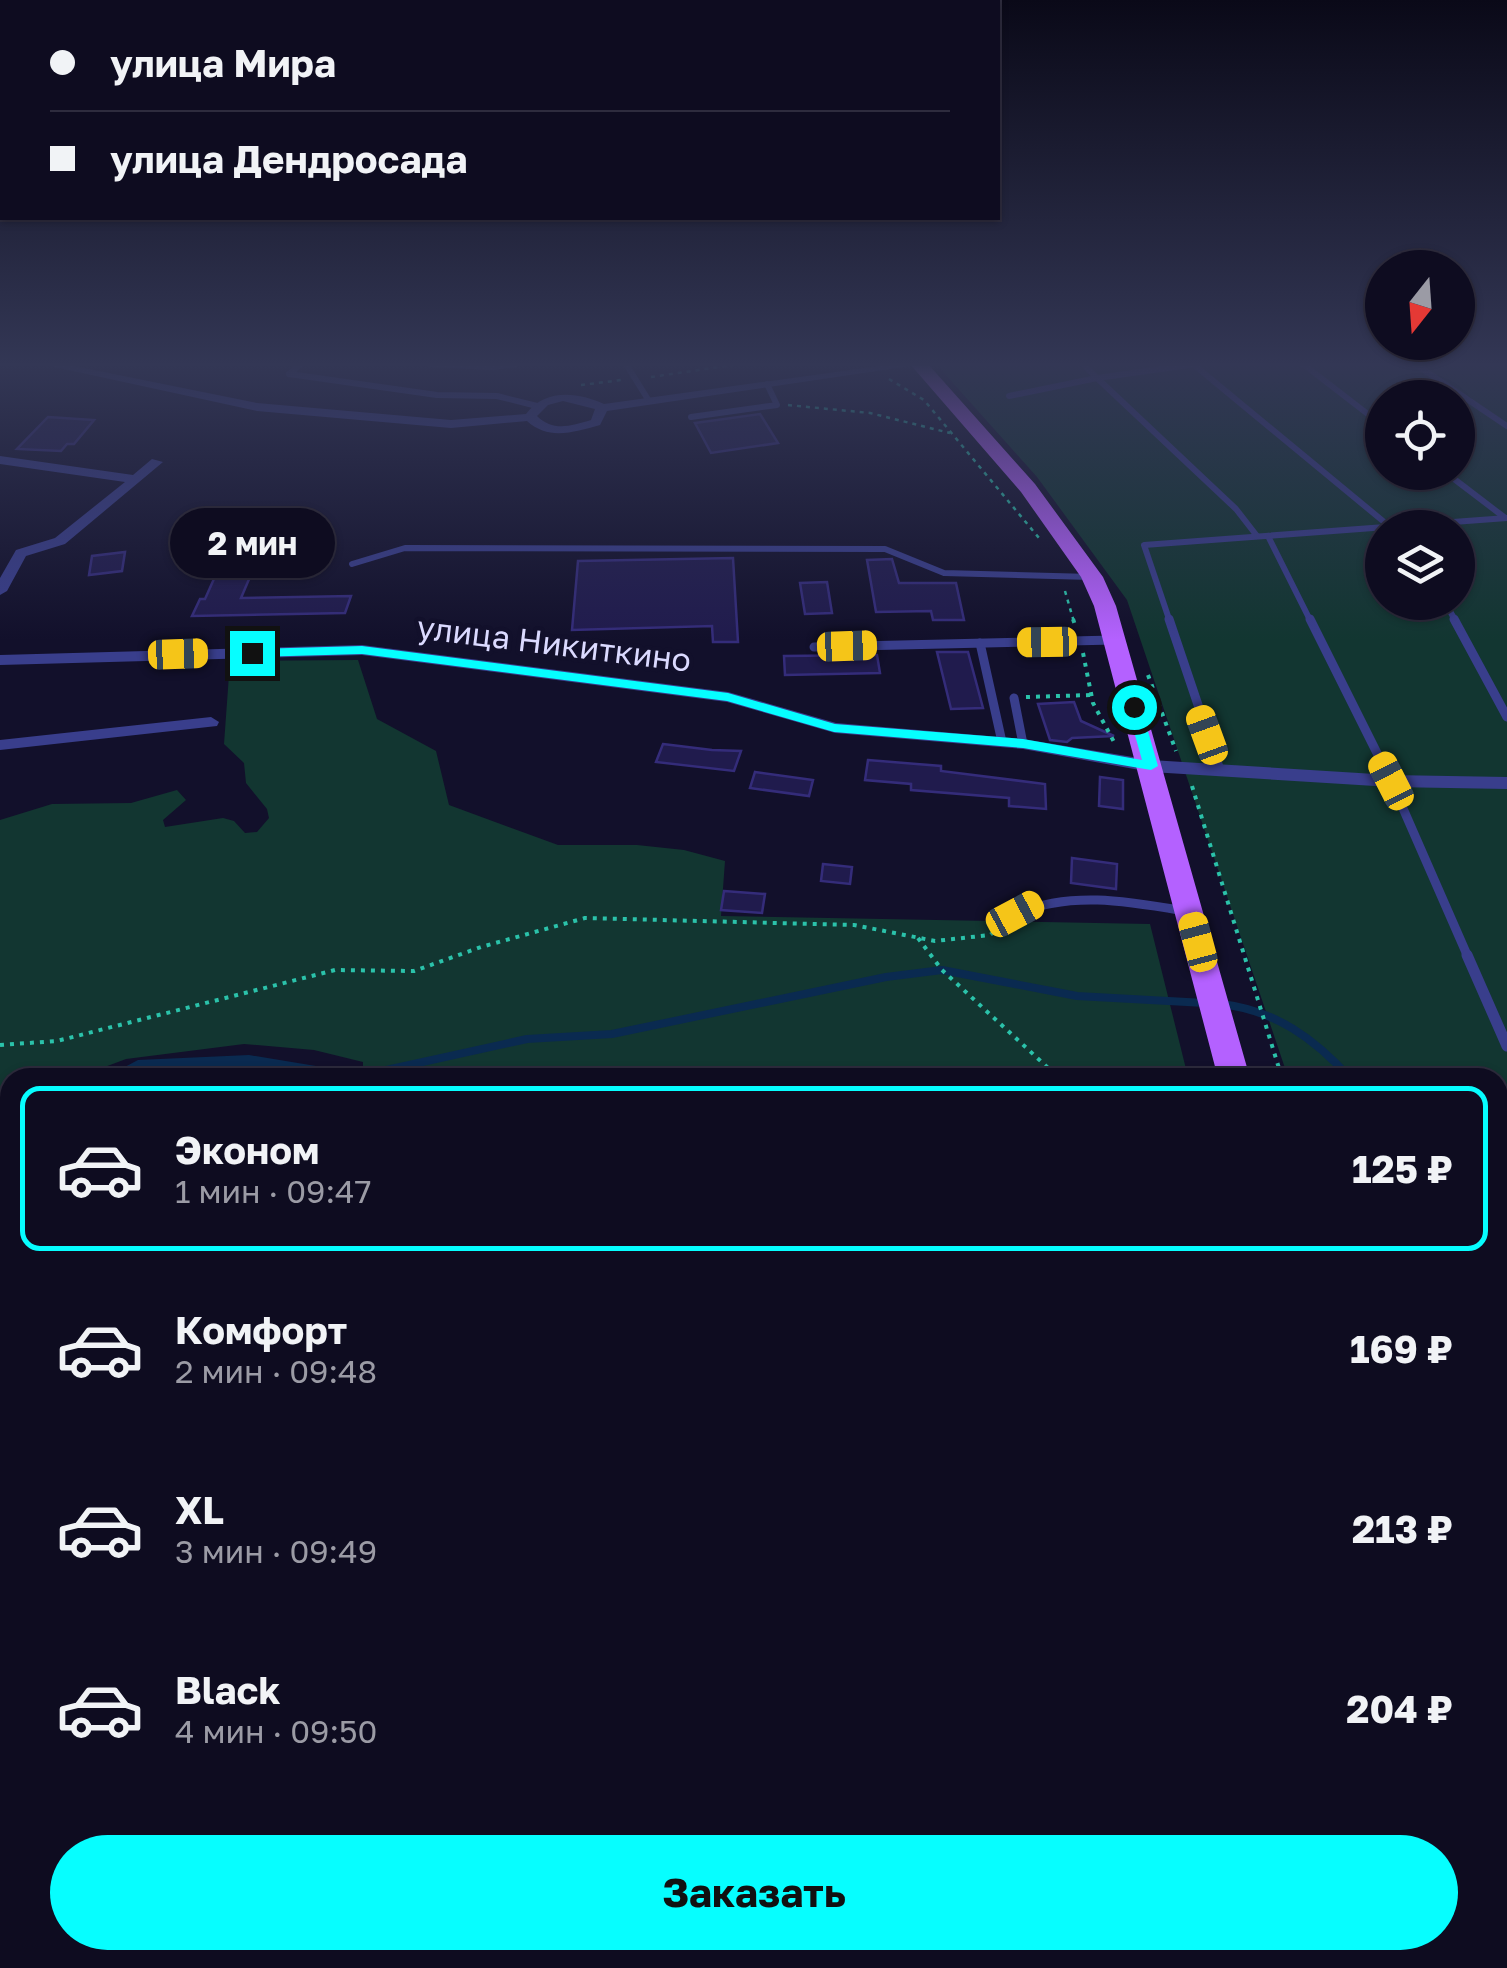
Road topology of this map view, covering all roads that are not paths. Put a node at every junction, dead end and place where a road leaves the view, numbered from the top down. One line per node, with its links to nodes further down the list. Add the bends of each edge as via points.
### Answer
1 (999, 456): 16 (main road)
2 (1180, 456): 12 (lane)
3 (1304, 456): 8 (lane)
4 (0, 460): 6 (street)
5 (157, 462): 6 (street)
6 (135, 479): 13 (street, via 60,541)
7 (1468, 490): 9 (lane)
8 (1369, 510)
9 (1506, 519): 10 (lane)
10 (1475, 521)
11 (1365, 529): 12 (lane)
12 (1262, 536): 30 (lane, via 1144,546); 31 (lane)
13 (20, 553): 14 (street); 17 (street)
14 (0, 554)
15 (352, 564): 16 (lane, via 405,548 886,549 944,573)
16 (1092, 577): 19 (main road)
17 (0, 591)
18 (1455, 620): 24 (lane)
19 (1114, 640): 20 (lane); 29 (main road)
20 (980, 643): 21 (lane); 26 (lane)
21 (814, 647)
22 (0, 660): 26 (street, улица Никиткино, via 362,650 728,697 834,728)
23 (1014, 698): 27 (lane)
24 (1507, 717)
25 (211, 722): 28 (street)
26 (1002, 742): 27 (street, улица Никиткино)
27 (1023, 744): 29 (street, улица Никиткино)
28 (0, 745)
29 (1151, 766): 30 (street, улица Никиткино); 33 (main road)
30 (1220, 770): 31 (street, улица Никиткино)
31 (1391, 781): 32 (street, улица Никиткино); 35 (lane)
32 (1507, 783)
33 (1190, 912): 34 (lane, via 1066,898); 36 (main road)
34 (1015, 914)
35 (1507, 1046)
36 (1231, 1068)

